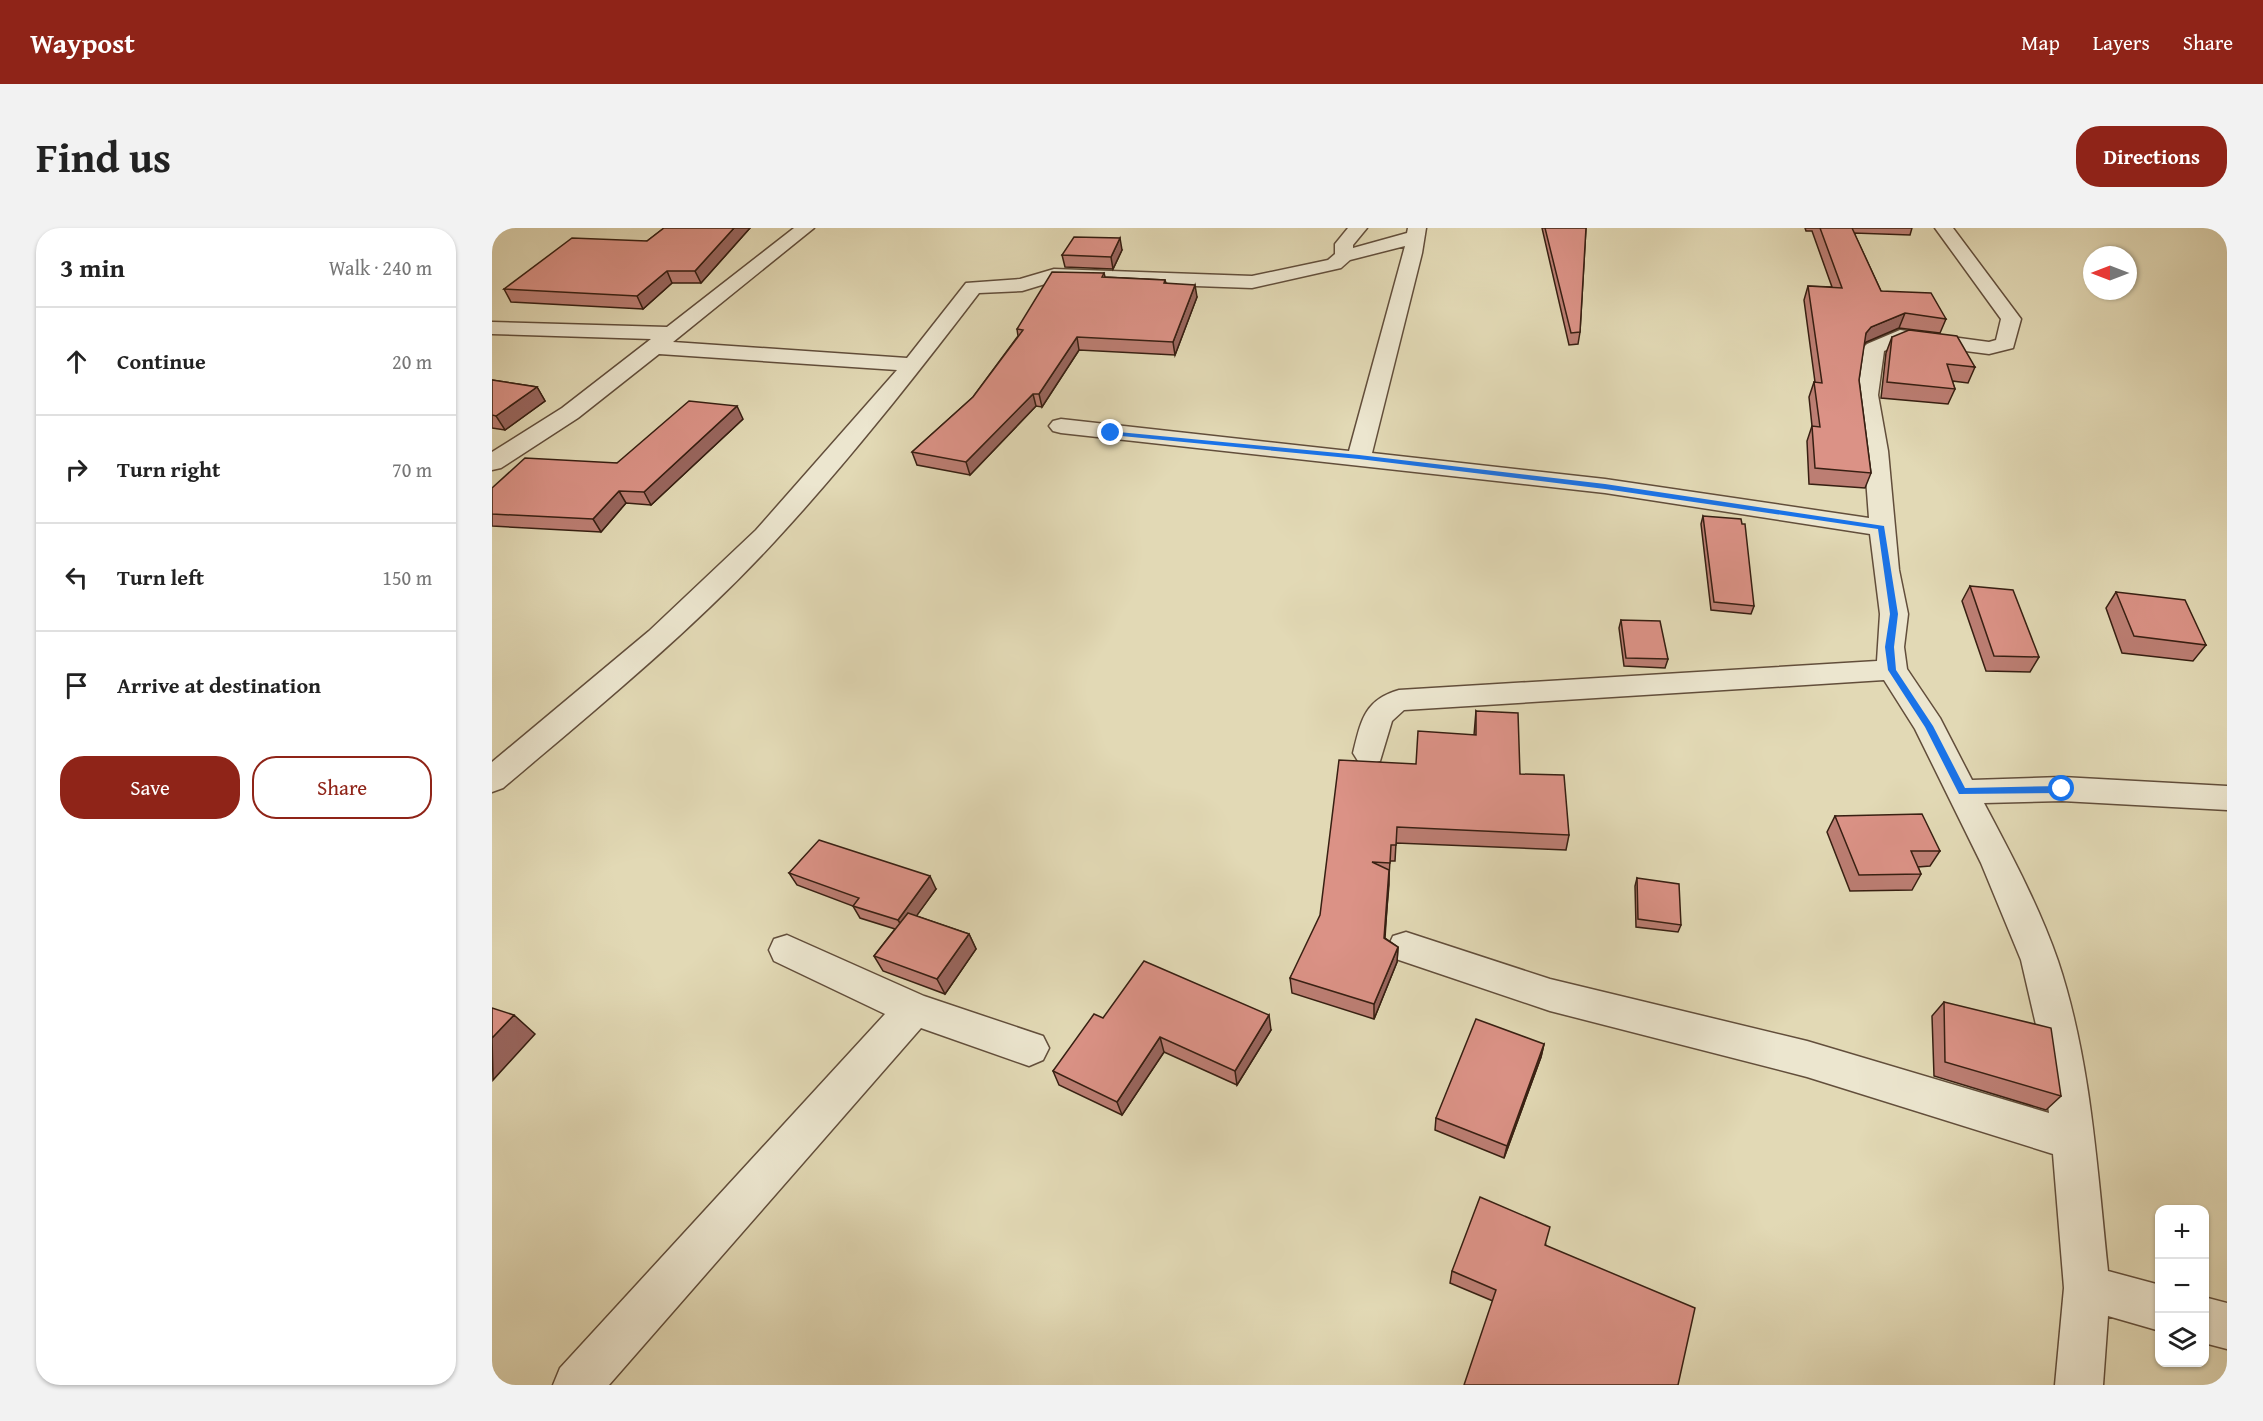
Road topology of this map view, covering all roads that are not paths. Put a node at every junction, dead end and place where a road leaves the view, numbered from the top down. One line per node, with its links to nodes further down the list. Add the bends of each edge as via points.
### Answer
1 (806, 228): 7 (street)
2 (1358, 228): 5 (street, via 1344,244)
3 (1944, 228): 13 (street, via 2011,319 2006,344 1989,348 1900,336 1874,348 1867,395)
4 (1416, 232): 5 (street, via 1379,249); 11 (street)
5 (1344, 256): 9 (street, via 1334,264 1252,282 1054,275 1022,285 973,287)
6 (492, 328): 7 (street)
7 (671, 333): 8 (street)
8 (653, 347): 9 (street); 12 (street, via 570,413)
9 (913, 365): 16 (street, via 765,537 659,638)
10 (1061, 426): 11 (street)
11 (1359, 457): 13 (street, via 1605,486)
12 (492, 463)
13 (1882, 528): 14 (street, via 1894,614)
14 (1892, 670): 15 (street, via 1399,700 1379,713); 17 (street, via 1929,726)
15 (1369, 753)
16 (492, 780)
17 (1962, 792): 18 (street, via 2062,789); 23 (street, via 1998,863 2039,960 2060,1042)
18 (2227, 798)
19 (1406, 947): 23 (street, via 1550,995 1807,1059)
20 (787, 950): 21 (street)
21 (914, 1009): 22 (street); 28 (street)
22 (1029, 1048)
23 (2073, 1140): 24 (street)
24 (2087, 1288): 25 (street); 29 (street)
25 (2155, 1307)
26 (2209, 1321): 27 (street)
27 (2227, 1326)
28 (577, 1385)
29 (2079, 1385)

